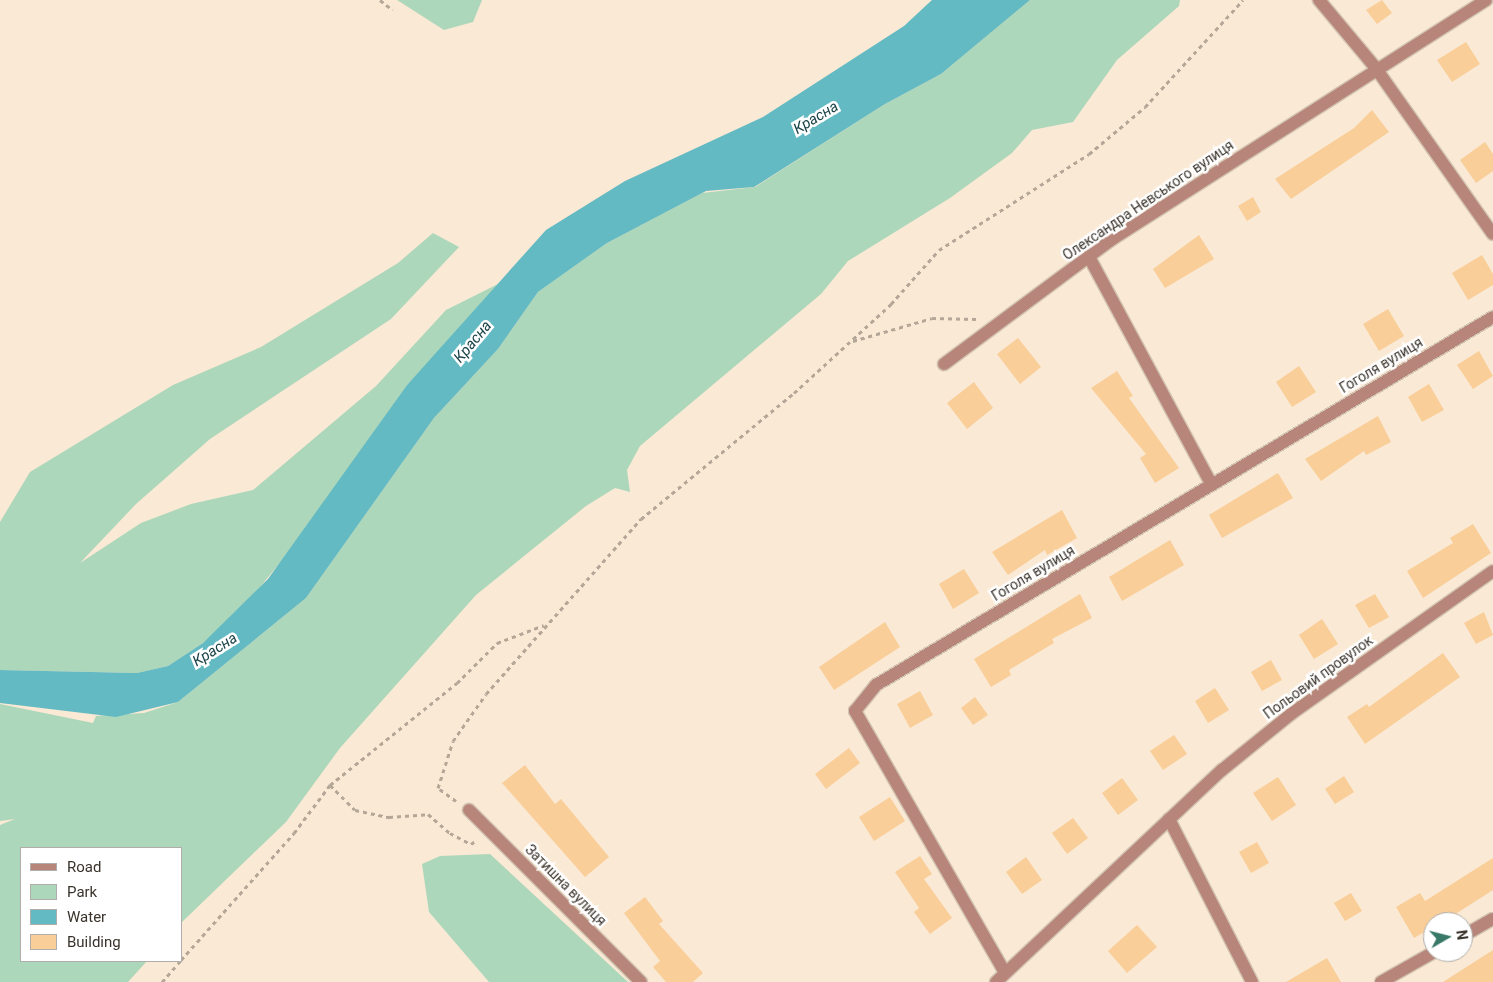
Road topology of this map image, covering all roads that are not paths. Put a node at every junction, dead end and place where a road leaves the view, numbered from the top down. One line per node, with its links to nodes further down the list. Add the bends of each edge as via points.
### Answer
1 (1319, 0): 3 (street)
2 (1486, 0): 3 (street, Олександра Невського вулиця)
3 (1375, 67): 4 (street); 5 (street, Олександра Невського вулиця)
4 (1493, 234)
5 (1089, 256): 7 (street, Олександра Невського вулиця); 8 (street)
6 (1493, 317): 8 (street, Гоголя вулиця)
7 (944, 364)
8 (1211, 484): 15 (street, Гоголя вулиця, via 876,685 855,711)
9 (1493, 571): 11 (street, Польовий провулок, via 1291,714)
10 (468, 810): 16 (street, Затишна вулиця)
11 (1169, 819): 15 (street, Польовий провулок); 18 (street)
12 (1493, 919): 13 (street)
13 (1473, 930)
14 (1423, 958): 19 (street)
15 (1004, 971): 17 (street, Польовий провулок)
16 (641, 982)
17 (996, 982)
18 (1252, 982)
19 (1381, 982)

